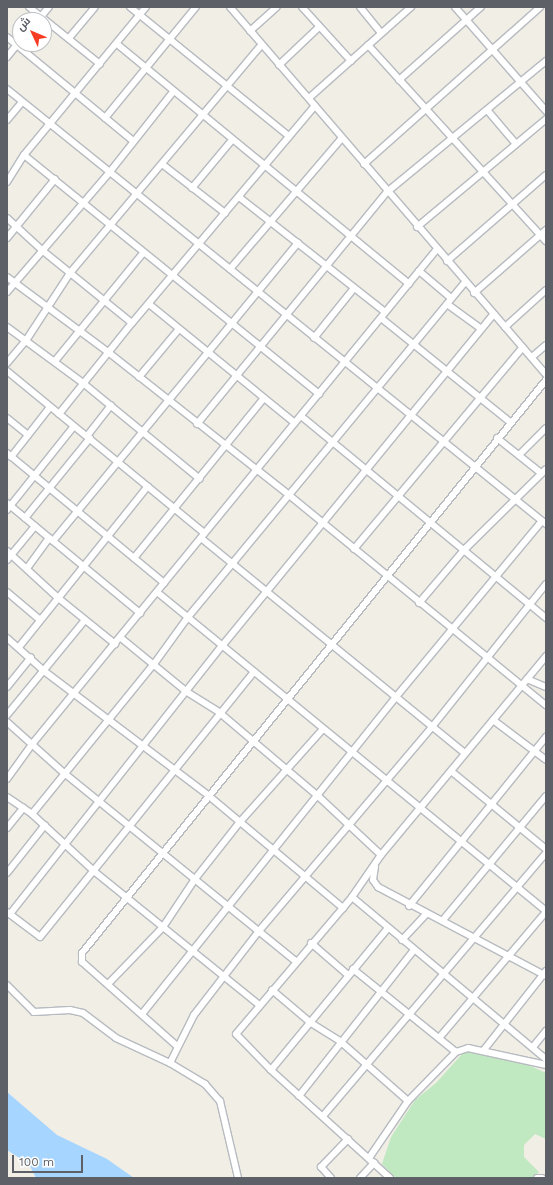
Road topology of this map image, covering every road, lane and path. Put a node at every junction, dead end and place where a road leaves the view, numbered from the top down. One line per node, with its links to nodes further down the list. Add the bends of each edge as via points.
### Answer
1 (95, 7): 19 (street)
2 (130, 7): 13 (street)
3 (146, 7): 13 (street)
4 (196, 7): 20 (street)
5 (230, 7): 17 (street)
6 (277, 7): 17 (street)
7 (303, 7): 16 (street)
8 (360, 7): 18 (street)
9 (410, 7): 18 (street)
10 (455, 7): 14 (street)
11 (481, 7): 14 (street)
12 (540, 7): 24 (street)
13 (139, 15): 20 (street); 21 (street)
14 (467, 19): 24 (street); 31 (street)
15 (52, 26): 19 (street)
16 (319, 27): 26 (street); 29 (street)
17 (250, 31): 22 (street)
18 (381, 33): 23 (street)
19 (69, 38): 28 (street)
20 (168, 39): 30 (street); 33 (street)
21 (117, 44): 28 (street); 30 (street)
22 (262, 45): 29 (street); 33 (street)
23 (368, 45): 26 (street); 31 (street)
24 (492, 48): 32 (street); 40 (street)
25 (28, 52): 36 (street)
26 (351, 61): 37 (street)
27 (546, 61): 32 (street)
28 (100, 64): 36 (street)
29 (279, 65): 37 (street)
30 (145, 67): 35 (street); 44 (street)
31 (398, 80): 40 (street)
32 (522, 83): 41 (street); 42 (street)
33 (226, 85): 43 (street); 48 (street)
34 (7, 89): 38 (street)
35 (173, 92): 43 (street); 51 (street)
36 (75, 94): 44 (street); 47 (street)
37 (308, 98): 39 (street)
38 (22, 102): 46 (street); 47 (street)
39 (315, 106): 48 (street); 49 (street)
40 (428, 109): 50 (street); 56 (street)
41 (488, 111): 50 (street); 53 (street)
42 (546, 111)
43 (202, 115): 52 (street); 55 (street)
44 (105, 118): 51 (street)
45 (546, 119): 53 (street)
46 (7, 120)
47 (52, 123): 54 (street); 61 (street)
48 (289, 136): 57 (street)
49 (342, 138): 56 (street); 66 (street)
50 (455, 139): 59 (street); 67 (street)
51 (133, 140): 61 (street)
52 (232, 140): 57 (street); 65 (street)
53 (516, 144): 59 (street)
54 (24, 155): 60 (street); 63 (street)
55 (162, 164): 65 (street); 68 (street)
56 (364, 164): 67 (street)
57 (264, 166): 66 (street); 69 (street)
58 (7, 169): 60 (street)
59 (484, 171): 71 (street); 77 (street)
60 (14, 172): 64 (street)
61 (109, 173): 68 (street); 70 (street)
62 (546, 175): 71 (street)
63 (55, 179): 70 (street); 76 (street)
64 (7, 182)
65 (192, 188): 72 (street)
66 (295, 191): 74 (street); 79 (street)
67 (387, 192): 77 (street); 79 (street)
68 (135, 195): 75 (street); 83 (street)
69 (239, 197): 72 (street); 74 (street)
70 (84, 202): 75 (street); 85 (street)
71 (514, 204): 78 (street); 87 (street)
72 (225, 213): 83 (street)
73 (7, 218): 76 (street)
74 (269, 221): 82 (street); 89 (street)
75 (110, 224): 86 (street); 91 (street)
76 (15, 226): 80 (street); 85 (street)
77 (417, 227): 84 (street)
78 (543, 233): 81 (street); 101 (street)
79 (350, 237): 88 (street); 96 (street)
80 (7, 238)
81 (546, 241)
82 (298, 243): 88 (street); 100 (street)
83 (198, 245): 89 (street); 92 (street)
84 (437, 249): 87 (street); 90 (street)
85 (43, 251): 91 (street); 95 (street)
86 (143, 253): 92 (street); 103 (street)
87 (447, 261): 94 (street)
88 (327, 266): 97 (street); 109 (street)
89 (230, 270): 100 (street)
90 (419, 271): 96 (street); 102 (street)
91 (70, 273): 103 (street); 106 (street)
92 (174, 274): 104 (street); 112 (street)
93 (7, 277): 95 (street)
94 (465, 282): 101 (street); 102 (street)
95 (15, 283): 99 (street); 106 (street)
96 (409, 284): 107 (street)
97 (354, 288): 107 (street); 118 (street)
98 (546, 290): 114 (street)
99 (7, 292)
100 (256, 292): 109 (street); 112 (street)
101 (474, 293): 108 (street)
102 (451, 298): 105 (street)
103 (104, 299): 111 (street); 116 (street)
104 (149, 304): 111 (street); 117 (street)
105 (447, 304): 115 (street); 120 (street)
106 (47, 306): 116 (street); 119 (street)
107 (385, 312): 110 (street)
108 (494, 314): 114 (street); 115 (street)
109 (285, 316): 118 (street); 123 (street)
110 (381, 318): 120 (street); 128 (street)
111 (132, 322): 124 (street)
112 (232, 324): 123 (street); 125 (street)
113 (7, 327): 119 (street)
114 (505, 327): 122 (street)
115 (480, 328): 130 (street)
116 (78, 329): 124 (street); 127 (street)
117 (179, 330): 125 (street); 133 (street)
118 (314, 338): 128 (street)
119 (27, 339): 127 (street); 129 (street)
120 (414, 343): 130 (street); 137 (street)
121 (546, 345): 126 (street)
122 (523, 347): 126 (street); 139 (street)
123 (260, 348): 134 (street); 138 (street)
124 (108, 352): 133 (street); 136 (street)
125 (208, 353): 134 (street); 141 (street)
126 (532, 358): 132 (street)
127 (55, 361): 136 (street)
128 (346, 362): 137 (street); 138 (street)
129 (7, 363)
130 (447, 369): 139 (street); 145 (street)
131 (7, 371): 143 (street)
132 (546, 374)
133 (139, 377): 141 (street)
134 (237, 377): 140 (street); 150 (street)
135 (546, 380): 148 (street)
136 (83, 383): 142 (street); 144 (street)
137 (378, 388): 145 (street); 158 (street)
138 (319, 394): 146 (street)
139 (480, 397): 148 (street); 157 (street)
140 (264, 398): 149 (street); 159 (street)
141 (168, 401): 150 (street); 153 (street)
142 (112, 405): 153 (street); 155 (street)
143 (50, 407): 144 (street); 154 (street)
144 (59, 414): 151 (street)
145 (411, 415): 157 (street); 165 (street)
146 (301, 416): 149 (street); 158 (street)
147 (7, 418): 154 (street)
148 (510, 422): 156 (street)
149 (295, 423): 164 (street)
150 (197, 424): 159 (street)
151 (74, 426): 155 (street); 167 (street)
152 (546, 428): 161 (street)
153 (143, 431): 162 (street); 168 (street)
154 (28, 435): 160 (street)
155 (89, 437): 162 (street); 170 (street)
156 (497, 438): 161 (street); 163 (street)
157 (444, 442): 163 (street); 172 (street)
158 (334, 443): 165 (street); 171 (street)
159 (226, 447): 164 (street); 168 (street)
160 (9, 455): 167 (street)
161 (519, 455): 166 (street)
162 (119, 462): 169 (street); 176 (street)
163 (476, 469): 173 (street); 179 (street)
164 (256, 470): 171 (street); 183 (street)
165 (366, 470): 172 (street); 178 (street)
166 (544, 471): 173 (street)
167 (34, 475): 170 (street); 174 (street)
168 (200, 479): 175 (street)
169 (148, 486): 175 (street); 182 (street)
170 (50, 488): 176 (street); 177 (street)
171 (289, 496): 178 (street); 190 (street)
172 (399, 496): 179 (street); 185 (street)
173 (513, 499): 180 (street); 186 (street)
174 (8, 507): 177 (street)
175 (174, 509): 183 (street); 188 (street)
176 (78, 511): 182 (street); 184 (street)
177 (26, 518): 181 (street)
178 (322, 523): 185 (street); 199 (street)
179 (432, 523): 186 (street); 193 (street)
180 (544, 523): 194 (street)
181 (36, 526): 184 (street); 187 (street)
182 (106, 535): 188 (street); 191 (street)
183 (202, 536): 190 (street); 195 (street)
184 (51, 539): 191 (street); 192 (street)
185 (354, 549): 193 (street)
186 (464, 550): 194 (street); 201 (street)
187 (9, 553): 189 (street); 192 (street)
188 (134, 558): 195 (street)
189 (7, 560)
190 (233, 564): 199 (street); 204 (street)
191 (82, 565): 200 (street); 203 (street)
192 (28, 567): 200 (street)
193 (385, 576): 201 (street); 214 (street)
194 (497, 577): 202 (street); 208 (street)
195 (164, 583): 198 (street)
196 (546, 584): 202 (street)
197 (7, 592): 206 (street)
198 (157, 592): 203 (street); 204 (street)
199 (266, 592): 212 (street); 214 (street)
200 (57, 597): 206 (street); 207 (street)
201 (418, 604): 208 (street)
202 (529, 604): 205 (street); 217 (street)
203 (140, 613): 209 (street)
204 (188, 617): 212 (street); 218 (street)
205 (546, 618)
206 (39, 620): 213 (street)
207 (85, 620): 211 (street); 219 (street)
208 (452, 631): 217 (street); 227 (street)
209 (121, 638): 211 (street); 218 (street)
210 (8, 640): 213 (street)
211 (115, 644): 226 (street)
212 (222, 646): 220 (street); 225 (street)
213 (18, 647): 216 (street)
214 (332, 647): 227 (street); 228 (street)
215 (546, 656): 221 (street)
216 (31, 657): 219 (street); 222 (street)
217 (486, 659): 223 (street); 235 (street)
218 (154, 664): 225 (street); 232 (street)
219 (44, 671): 226 (street); 231 (street)
220 (254, 672): 228 (street); 230 (street)
221 (527, 679): 223 (street); 224 (street)
222 (7, 687)
223 (520, 687): 229 (street); 233 (street)
224 (546, 687)
225 (187, 692): 230 (street); 240 (street)
226 (75, 694): 232 (street); 239 (street)
227 (395, 698): 235 (street); 242 (street)
228 (289, 700): 236 (street); 238 (street)
229 (546, 705)
230 (220, 714): 238 (street); 245 (street)
231 (7, 715)
232 (110, 720): 240 (street); 248 (street)
233 (493, 720): 241 (street); 243 (street)
234 (7, 722): 239 (street)
235 (432, 727): 243 (street); 250 (street)
236 (323, 729): 242 (street); 246 (street)
237 (546, 737): 241 (street)
238 (254, 742): 246 (street); 251 (street)
239 (33, 743): 248 (street); 249 (street)
240 (142, 746): 245 (street); 255 (street)
241 (535, 751): 244 (street); 256 (street)
242 (353, 753): 250 (street); 252 (street)
243 (465, 754): 247 (street)
244 (546, 760)
245 (175, 770): 251 (street); 263 (street)
246 (288, 771): 252 (street); 260 (street)
247 (451, 772): 256 (street); 258 (street)
248 (64, 773): 255 (street); 259 (street)
249 (7, 779)
250 (386, 781): 258 (street); 261 (street)
251 (208, 796): 260 (street); 270 (street)
252 (318, 796): 261 (street); 269 (street)
253 (546, 796): 265 (street)
254 (7, 797): 257 (street)
255 (99, 801): 263 (street); 267 (street)
256 (492, 804): 265 (street); 266 (street)
257 (23, 808): 259 (street); 264 (street)
258 (421, 808): 266 (street); 272 (street)
259 (32, 814): 262 (street)
260 (240, 822): 269 (street); 278 (street)
261 (351, 823): 272 (street); 277 (street)
262 (45, 825): 267 (street); 276 (street)
263 (129, 825): 270 (street); 275 (street)
264 (7, 828)
265 (520, 828): 268 (street); 274 (street)
266 (461, 842): 274 (street); 283 (street)
267 (66, 845): 275 (street); 286 (street)
268 (546, 849)
269 (274, 850): 277 (street); 282 (street)
270 (163, 852): 278 (street); 280 (street)
271 (546, 853): 279 (street)
272 (381, 855): 273 (street)
273 (376, 864): 281 (street); 283 (street, via 374,884)
274 (490, 865): 279 (street); 288 (street)
275 (95, 872): 280 (street); 286 (street, via 40,937)
276 (7, 873)
277 (306, 877): 284 (street); 291 (street)
278 (195, 879): 282 (street); 289 (street)
279 (518, 888): 285 (street); 292 (street)
280 (128, 897): 289 (street); 304 (street, via 81,958)
281 (352, 898): 284 (street); 290 (street)
282 (228, 906): 291 (street); 296 (street)
283 (409, 906): 287 (street)
284 (343, 908): 294 (street)
285 (546, 912): 297 (street)
286 (8, 913)
287 (426, 914): 288 (street); 293 (street)
288 (443, 920): 292 (street)
289 (162, 927): 296 (street); 304 (street)
290 (388, 928): 293 (street); 299 (street)
291 (259, 931): 298 (street); 303 (street)
292 (474, 938): 297 (street); 300 (street)
293 (402, 940): 295 (street)
294 (312, 943): 298 (street); 302 (street)
295 (414, 950): 300 (street); 307 (street)
296 (192, 953): 303 (street); 310 (street)
297 (509, 956): 301 (street); 308 (street)
298 (296, 961): 306 (street)
299 (353, 969): 302 (street); 307 (street)
300 (445, 973): 308 (street); 311 (street)
301 (545, 974): 313 (street)
302 (348, 975): 312 (street)
303 (224, 977): 309 (street); 317 (street, via 194,1015)
304 (109, 983): 310 (street)
305 (7, 985): 322 (street, via 34,1012 58,1009 83,1013 116,1038)
306 (272, 990): 309 (street); 312 (street)
307 (380, 992): 311 (street); 316 (street)
308 (474, 996): 313 (street); 315 (street)
309 (259, 1006): 325 (street, via 236,1036)
310 (142, 1014): 317 (street)
311 (409, 1016): 315 (street); 323 (street)
312 (311, 1023): 316 (street); 325 (street)
313 (505, 1024): 318 (street); 319 (street)
314 (546, 1031): 318 (street)
315 (439, 1038): 320 (street)
316 (341, 1042): 323 (street); 326 (street)
317 (176, 1046): 322 (street)
318 (533, 1047): 321 (street)
319 (483, 1051): 320 (street, via 468,1048); 324 (street)
320 (456, 1052): 327 (street)
321 (546, 1059)
322 (170, 1063): 332 (street, via 205,1084 220,1101)
323 (366, 1065): 327 (street); 328 (street)
324 (546, 1065)
325 (271, 1070): 326 (street)
326 (299, 1096): 328 (street)
327 (408, 1101): 330 (street)
328 (323, 1116): 329 (street)
329 (348, 1139): 330 (street); 333 (street, via 321,1167)
330 (369, 1158): 331 (street)
331 (374, 1163): 334 (street); 335 (street)
332 (238, 1178)
333 (331, 1178)
334 (360, 1178)
335 (390, 1178)
336 (537, 1178): 337 (street)
337 (542, 1178)

